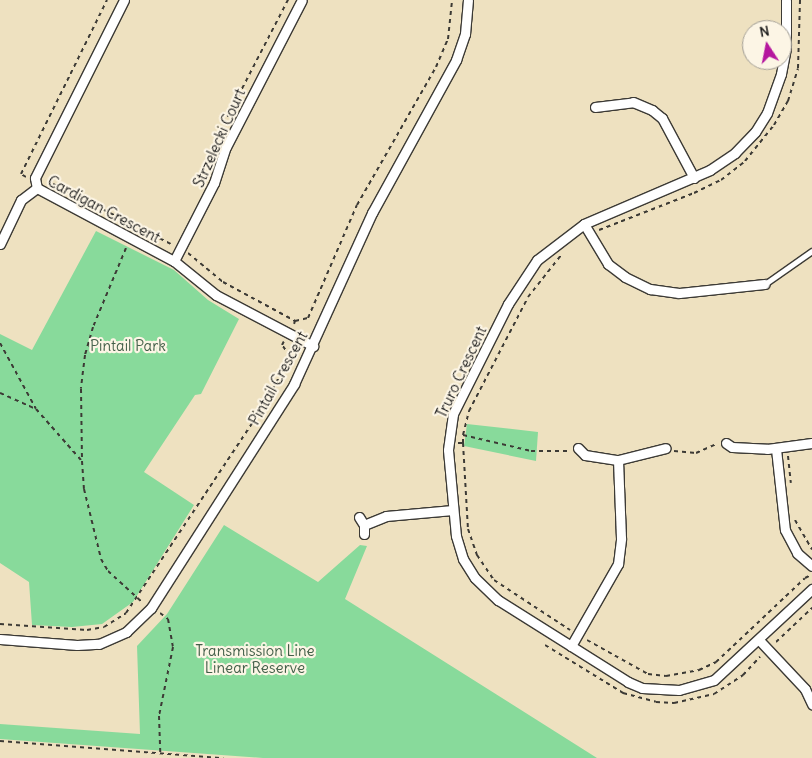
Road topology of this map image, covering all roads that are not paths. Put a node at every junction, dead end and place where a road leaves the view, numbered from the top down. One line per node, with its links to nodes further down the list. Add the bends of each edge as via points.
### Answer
1 (124, 0): 7 (street, Cardigan Crescent, via 35,178)
2 (302, 0): 11 (street, Strzelecki Court, via 226,147 214,183)
3 (468, 0): 13 (street, Pintail Crescent, via 464,34 456,60 372,213)
4 (786, 0): 6 (street, Truro Crescent, via 786,48 767,113 735,153)
5 (595, 107): 6 (street, via 633,102 652,110 662,118)
6 (694, 178): 8 (street, Truro Crescent)
7 (37, 188): 9 (street, via 21,200); 11 (street, Cardigan Crescent)
8 (586, 228): 12 (street, via 601,255 614,269 650,289 679,292); 20 (street, Truro Crescent, via 546,253 522,278 453,414 448,442)
9 (0, 244)
10 (812, 251): 12 (lane)
11 (174, 261): 13 (street, Cardigan Crescent, via 216,296)
12 (765, 284)
13 (313, 346): 24 (street, Pintail Crescent, via 284,402 150,608 126,632 99,644)
14 (726, 443): 18 (street, via 732,447)
15 (812, 443): 18 (street)
16 (666, 448): 19 (street)
17 (578, 449): 19 (street, via 585,455)
18 (780, 449): 22 (street, via 785,530 797,553)
19 (618, 460): 26 (street, via 622,538 618,564)
20 (453, 510): 21 (street, via 386,516); 26 (street, Truro Crescent, via 459,549 474,578 498,600)
21 (363, 525)
22 (812, 566)
23 (812, 589): 25 (street, Truro Crescent)
24 (0, 639)
25 (760, 640): 26 (street, Truro Crescent, via 714,680 679,690 653,690 628,682); 27 (street, via 805,688)
26 (571, 646)
27 (812, 704)

